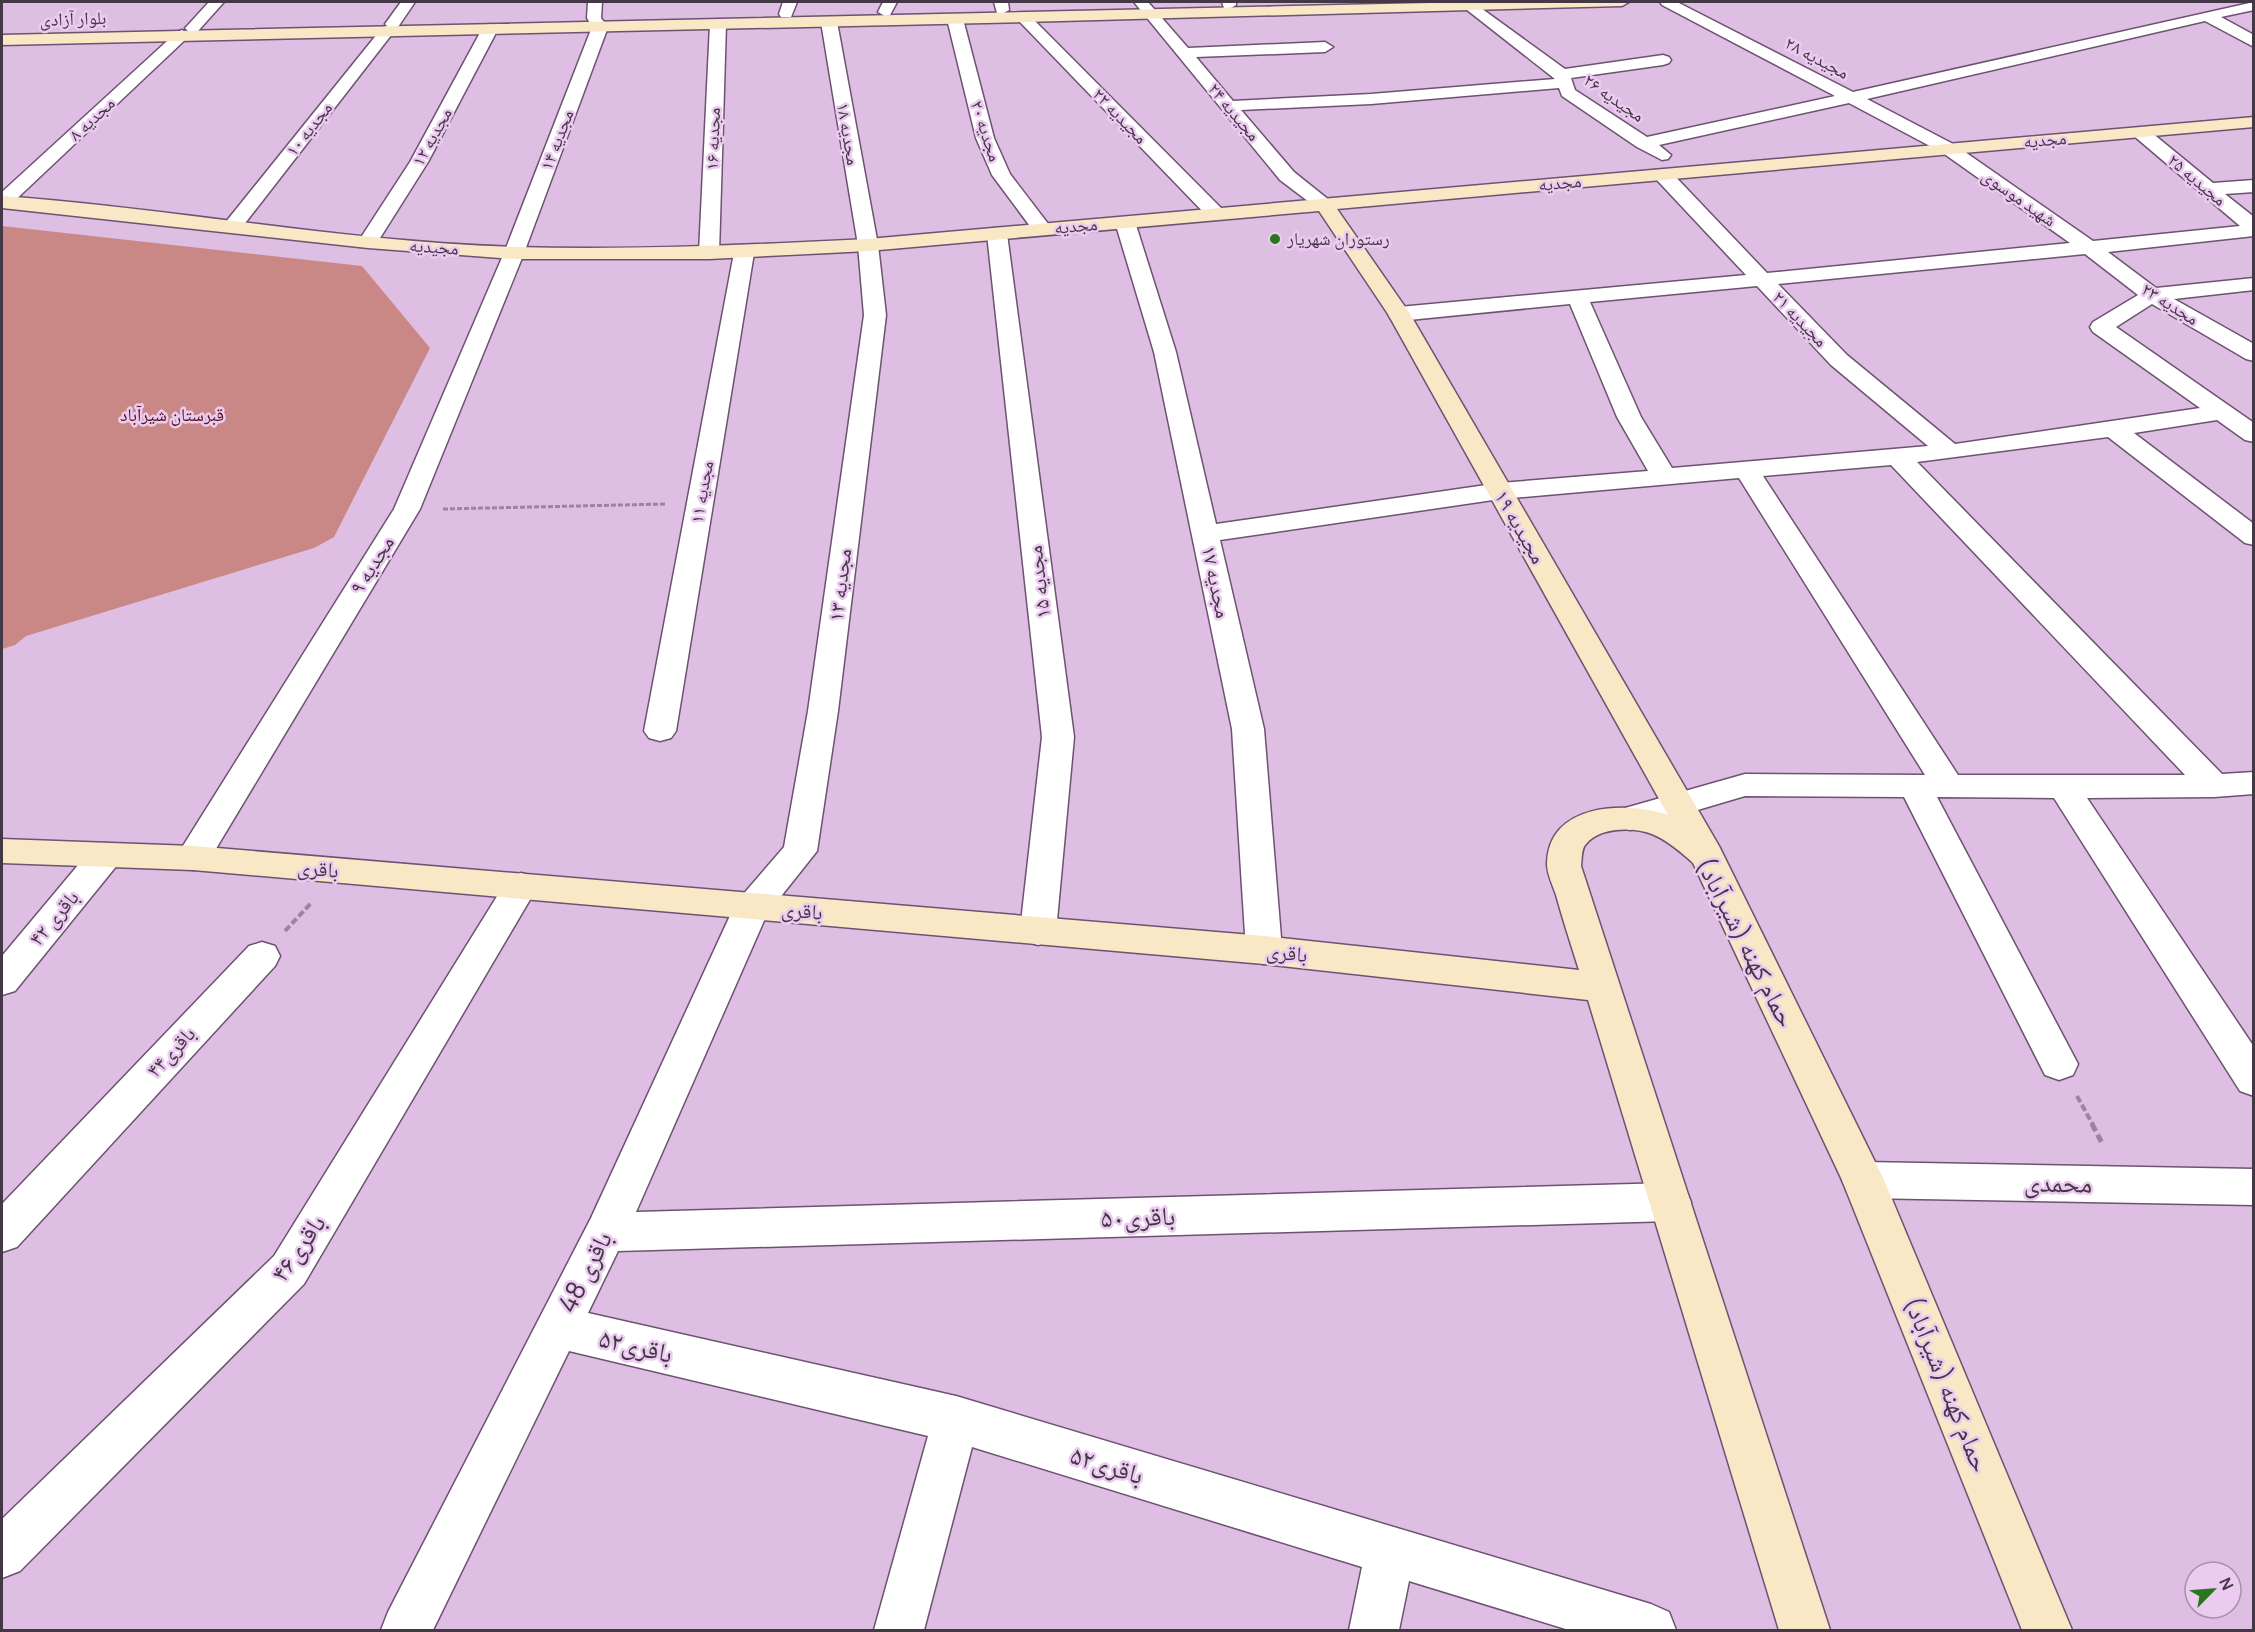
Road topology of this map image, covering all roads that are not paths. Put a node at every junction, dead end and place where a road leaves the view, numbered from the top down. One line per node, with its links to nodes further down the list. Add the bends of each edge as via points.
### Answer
1 (217, 2): 25 (street, مجدیه ۸)
2 (408, 2): 22 (street, مجدیه ۱۰)
3 (595, 2): 19 (street, مجدیه ۱۴)
4 (1394, 2): 5 (street, بلوار آزادی); 12 (street, بلوار آزادی)
5 (1402, 2)
6 (1622, 2): 8 (street, بلوار آزادی)
7 (1667, 2): 32 (street, مجیدیه ۲۸)
8 (1465, 4): 12 (street, بلوار آزادی); 31 (street, مجیدیه ۲۶)
9 (2253, 5): 15 (street)
10 (1002, 6): 11 (street, بلوار آزادی); 14 (street, بلوار آزادی)
11 (887, 7): 13 (street, بلوار آزادی)
12 (1230, 7): 14 (street, بلوار آزادی)
13 (788, 8): 17 (street, بلوار آزادی)
14 (1145, 8): 16 (street, بلوار آزادی); 29 (street, مجیدیه ۲۴)
15 (2206, 15): 27 (street); 32 (street)
16 (1024, 18): 18 (street, بلوار آزادی); 44 (street, مجیدیه ۲۲)
17 (756, 19): 19 (street, بلوار آزادی); 20 (street, بلوار آزادی); 21 (street, بلوار آزادی)
18 (955, 20): 20 (street, بلوار آزادی); 47 (street, مجدیه ۲۰, via 985,138 1001,175)
19 (597, 22): 21 (street, بلوار آزادی); 22 (street, بلوار آزادی); 23 (street, بلوار آزادی); 53 (street, مجدیه ۱۴)
20 (829, 22): 51 (street, مجدیه ۱۸)
21 (717, 24): 54 (street, مجدیه ۱۶)
22 (390, 27): 23 (street, بلوار آزادی); 25 (street, بلوار آزادی); 46 (street, مجدیه ۱۰)
23 (490, 29): 50 (street, مجدیه ۱۲, via 419,162)
24 (2, 31): 25 (street)
25 (188, 31): 26 (street, بلوار آزادی); 42 (street, مجدیه ۸)
26 (2, 40)
27 (2253, 42)
28 (1325, 47): 29 (street)
29 (1184, 53): 33 (street, مجیدیه ۲۴)
30 (1664, 60): 31 (street)
31 (1563, 79): 33 (street, via 1371,99); 36 (street, مجیدیه ۲۶, via 1568,92)
32 (1851, 98): 36 (street); 37 (street, مجیدیه ۲۸)
33 (1229, 106): 43 (street, مجیدیه ۲۴, via 1287,176)
34 (2253, 122): 35 (street, مجدیه)
35 (2140, 132): 37 (street, مجدیه); 41 (street, مجیدیه ۲۵)
36 (1643, 143): 38 (street, مجیدیه ۲۶)
37 (1948, 149): 38 (street, مجدیه); 52 (street, شهید موسوی)
38 (1686, 172): 39 (street, مجدیه)
39 (1662, 174): 43 (street, مجدیه); 56 (street, مجیدیه ۲۱)
40 (2253, 186): 41 (street)
41 (2208, 189): 48 (street, مجیدیه ۲۵)
42 (2, 202): 46 (street, مجیدیه)
43 (1324, 204): 44 (street, مجدیه); 60 (street, مجیدیه ۱۹)
44 (1216, 214): 45 (street, مجدیه)
45 (1125, 222): 47 (street, مجدیه); 70 (street, مجدیه ۱۷, via 1165,352)
46 (232, 227): 50 (street, مجیدیه)
47 (1042, 229): 49 (street, مجدیه)
48 (2253, 229): 52 (street)
49 (997, 234): 51 (street, مجدیه); 86 (street, مجدیه ۱۵, via 1058,737)
50 (368, 242): 53 (street, مجیدیه)
51 (868, 245): 55 (street, مجیدیه); 85 (street, مجدیه ۱۳, via 875,315 823,711 800,851)
52 (2090, 248): 56 (street); 58 (street, مجدیه ۲۳)
53 (514, 253): 54 (street, مجیدیه); 83 (street, مجدیه ۹, via 407,509)
54 (709, 253): 55 (street, مجیدیه)
55 (744, 253): 72 (street, مجدیه ۱۱)
56 (1761, 278): 59 (street); 65 (street, مجیدیه ۲۱, via 1839,360)
57 (2253, 284): 58 (street)
58 (2152, 295): 61 (street, مجدیه ۲۳); 62 (street, via 2101,327)
59 (1577, 296): 60 (street); 68 (street, via 1629,417)
60 (1399, 314): 69 (street, مجیدیه ۱۹)
61 (2253, 354)
62 (2222, 412): 63 (street); 64 (street)
63 (2113, 429): 65 (street); 71 (street)
64 (2253, 435)
65 (1950, 452): 66 (street)
66 (1896, 455): 67 (street); 74 (street)
67 (1746, 469): 68 (street); 77 (street)
68 (1664, 476): 69 (street)
69 (1500, 491): 70 (street); 78 (street, مجیدیه ۱۹)
70 (1205, 534): 87 (street, مجدیه ۱۷, via 1248,729)
71 (2253, 537)
72 (660, 731)
73 (2253, 783): 74 (street)
74 (2214, 786): 76 (street)
75 (1915, 787): 77 (street); 78 (street, via 1745,785); 91 (street)
76 (2063, 787): 77 (street); 92 (street)
77 (1950, 788)
78 (1678, 804): 79 (street); 82 (street, مجیدیه ۱۹)
79 (1630, 818): 82 (street, حمام کهنه (شیرآباد), via 1660,824 1686,837); 90 (street, حمام کهنه (شیرآباد), via 1603,820 1580,830 1567,846 1564,866)
80 (2, 851): 81 (street, باقری)
81 (106, 855): 83 (street, باقری); 89 (street, باقری ۴۲)
82 (1707, 856): 93 (street, حمام کهنه (شیرآباد))
83 (192, 858): 84 (street, باقری)
84 (521, 885): 85 (street, باقری); 101 (street, باقری۴۶, via 289,1270)
85 (752, 907): 86 (street, باقری); 96 (street, باقری 48)
86 (1038, 931): 87 (street, باقری)
87 (1264, 950): 90 (street, باقری)
88 (262, 956): 97 (street, باقری۴۴)
89 (2, 981)
90 (1602, 987): 95 (street, حمام کهنه (شیرآباد))
91 (2059, 1065)
92 (2253, 1080)
93 (1863, 1180): 94 (street, محمدی); 107 (street, حمام کهنه (شیرآباد))
94 (2253, 1187)
95 (1670, 1202): 96 (street, باقری۵۰); 106 (street, حمام کهنه (شیرآباد))
96 (606, 1232): 98 (street, باقری 48)
97 (2, 1233)
98 (556, 1327): 99 (street, باقری۵۲); 102 (street, باقری 48)
99 (956, 1419): 100 (street, باقری۵۲); 103 (street)
100 (1390, 1551): 104 (street); 105 (street, باقری۵۲)
101 (2, 1553)
102 (406, 1630)
103 (899, 1630)
104 (1374, 1630)
105 (1651, 1630)
106 (1805, 1630)
107 (2047, 1630)

